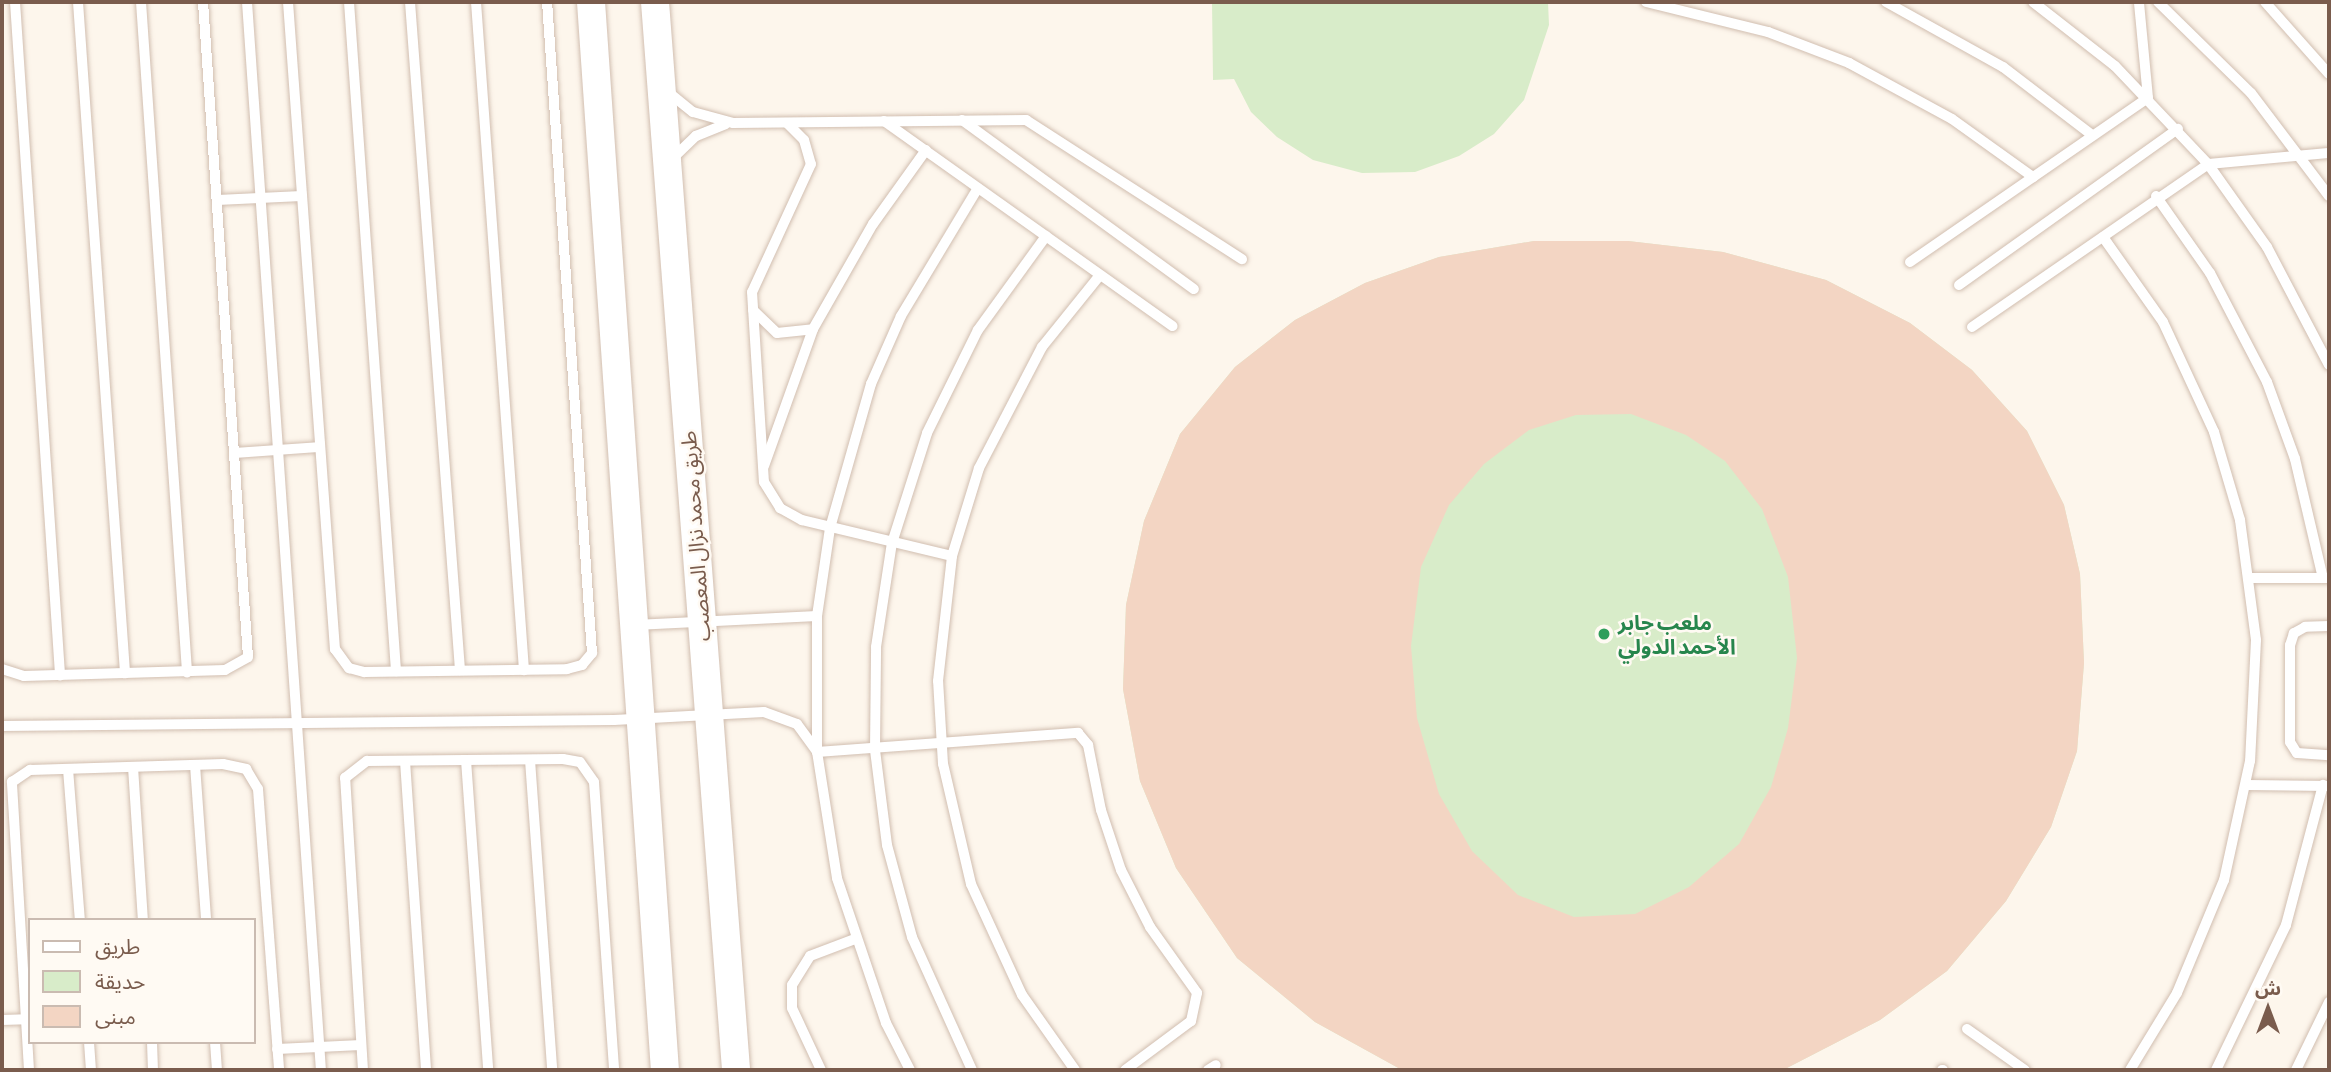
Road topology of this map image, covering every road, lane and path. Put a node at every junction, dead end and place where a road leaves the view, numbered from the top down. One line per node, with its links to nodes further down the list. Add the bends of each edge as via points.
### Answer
1 (15, 2): 71 (lane)
2 (78, 2): 70 (lane)
3 (141, 2): 69 (lane)
4 (204, 2): 39 (lane)
5 (247, 2): 38 (lane)
6 (288, 2): 35 (lane)
7 (349, 2): 68 (lane)
8 (410, 2): 66 (lane)
9 (476, 2): 67 (lane)
10 (547, 2): 67 (lane, via 594,645 588,660 575,668)
11 (592, 2): 63 (street)
12 (655, 2): 20 (street, طريق محمد نزال المعصب)
13 (1646, 2): 33 (lane, via 1768,32 1849,63 1952,119)
14 (1886, 2): 27 (lane, via 2003,67)
15 (2033, 2): 21 (lane)
16 (2139, 2): 21 (lane)
17 (2158, 2): 29 (lane, via 2228,69)
18 (2265, 2): 19 (lane)
19 (2329, 74)
20 (662, 85): 24 (lane, via 693,112); 31 (street, طريق محمد نزال المعصب)
21 (2148, 98): 26 (lane); 27 (lane)
22 (962, 120): 23 (lane); 42 (lane, via 1039,124); 46 (lane)
23 (884, 121): 25 (lane); 28 (lane)
24 (733, 123): 25 (lane); 31 (lane, via 696,136)
25 (786, 123): 47 (lane, via 809,152 809,177 757,275)
26 (2178, 129): 32 (lane); 45 (lane)
27 (2092, 135): 33 (lane)
28 (926, 150): 34 (lane); 50 (lane, via 873,224)
29 (2299, 153): 30 (lane); 32 (lane); 36 (lane)
30 (2329, 153)
31 (668, 164): 62 (street, طريق محمد نزال المعصب)
32 (2208, 164): 37 (lane); 51 (lane, via 2267,247)
33 (2033, 177): 43 (lane)
34 (978, 188): 40 (lane); 56 (lane, via 937,250 886,350 847,455)
35 (302, 196): 38 (lane); 52 (lane)
36 (2329, 196)
37 (2157, 197): 41 (lane); 60 (lane, via 2210,272 2267,382 2295,459)
38 (260, 198): 39 (lane); 53 (lane)
39 (218, 200): 54 (lane)
40 (1046, 236): 44 (lane); 57 (lane, via 1004,291 950,380 915,466)
41 (2103, 237): 49 (lane); 59 (lane, via 2163,322 2203,404 2233,490)
42 (1241, 259)
43 (1910, 262)
44 (1100, 275): 48 (lane); 58 (lane, via 1042,347 1002,416 979,468)
45 (1959, 285)
46 (1194, 289)
47 (751, 308): 50 (lane, via 777,333); 55 (lane)
48 (1172, 326)
49 (1972, 327)
50 (813, 329): 55 (lane)
51 (2329, 365)
52 (320, 447): 53 (lane); 68 (lane, via 335,649 356,671)
53 (277, 450): 54 (lane); 74 (lane)
54 (236, 453): 69 (lane, via 249,650 244,663 232,670)
55 (762, 472): 56 (lane, via 780,508)
56 (830, 528): 57 (lane); 61 (lane)
57 (892, 543): 58 (lane); 77 (lane, via 876,647)
58 (952, 556): 76 (lane, via 940,639)
59 (2250, 578): 60 (lane); 86 (lane, via 2256,701)
60 (2326, 578)
61 (817, 616): 62 (lane); 78 (lane)
62 (701, 620): 63 (lane); 72 (street, طريق محمد نزال المعصب)
63 (635, 625): 73 (street)
64 (2329, 626): 79 (lane, via 2294,633 2290,742 2297,752)
65 (2, 669): 71 (lane, via 16,676)
66 (460, 670): 67 (lane); 68 (lane)
67 (524, 670)
68 (396, 671)
69 (187, 672): 70 (lane)
70 (125, 673): 71 (lane)
71 (60, 675)
72 (707, 716): 73 (lane); 78 (lane, via 776,713 806,732); 114 (street, طريق محمد نزال المعصب)
73 (639, 719): 74 (lane); 113 (street)
74 (296, 723): 75 (lane); 100 (lane)
75 (2, 726)
76 (941, 746): 77 (lane); 118 (lane, via 959,845 986,922 1022,995); 119 (lane, via 1073,733 1086,740 1101,810 1121,870 1198,1000 1185,1026)
77 (875, 750): 78 (lane); 117 (lane, via 887,845 908,926)
78 (817, 752): 91 (lane, via 837,878)
79 (2329, 755)
80 (466, 760): 81 (lane); 82 (lane); 110 (lane)
81 (530, 760): 111 (lane); 112 (lane, via 580,762 594,782)
82 (405, 761): 99 (lane, via 358,764 343,787); 109 (lane)
83 (195, 765): 84 (lane); 90 (lane); 101 (lane, via 239,766 258,789)
84 (133, 767): 85 (lane); 89 (lane)
85 (68, 769): 88 (lane); 93 (lane, via 30,770 17,776 10,789)
86 (2247, 785): 87 (lane); 121 (lane, via 2224,880 2203,937 2177,993)
87 (2326, 785): 122 (lane, via 2286,925)
88 (80, 918)
89 (143, 918)
90 (206, 918)
91 (855, 939): 115 (lane, via 810,956 792,985 795,1014); 116 (lane)
92 (2329, 1002): 123 (lane)
93 (26, 1019): 94 (lane); 102 (lane)
94 (2, 1020)
95 (1967, 1029): 120 (lane)
96 (89, 1044): 103 (lane)
97 (152, 1044): 104 (lane)
98 (215, 1044): 105 (lane)
99 (361, 1045): 100 (lane); 108 (lane)
100 (319, 1047): 101 (lane); 107 (lane)
101 (277, 1049): 106 (lane)
102 (29, 1070)
103 (91, 1070)
104 (153, 1070)
105 (217, 1070)
106 (279, 1070)
107 (321, 1070)
108 (363, 1070)
109 (426, 1070)
110 (488, 1070)
111 (552, 1070)
112 (614, 1070)
113 (665, 1070)
114 (736, 1070)
115 (821, 1070)
116 (910, 1070)
117 (972, 1070)
118 (1075, 1070)
119 (1125, 1070)
120 (2025, 1070)
121 (2130, 1070)
122 (2216, 1070)
123 (2296, 1070)

